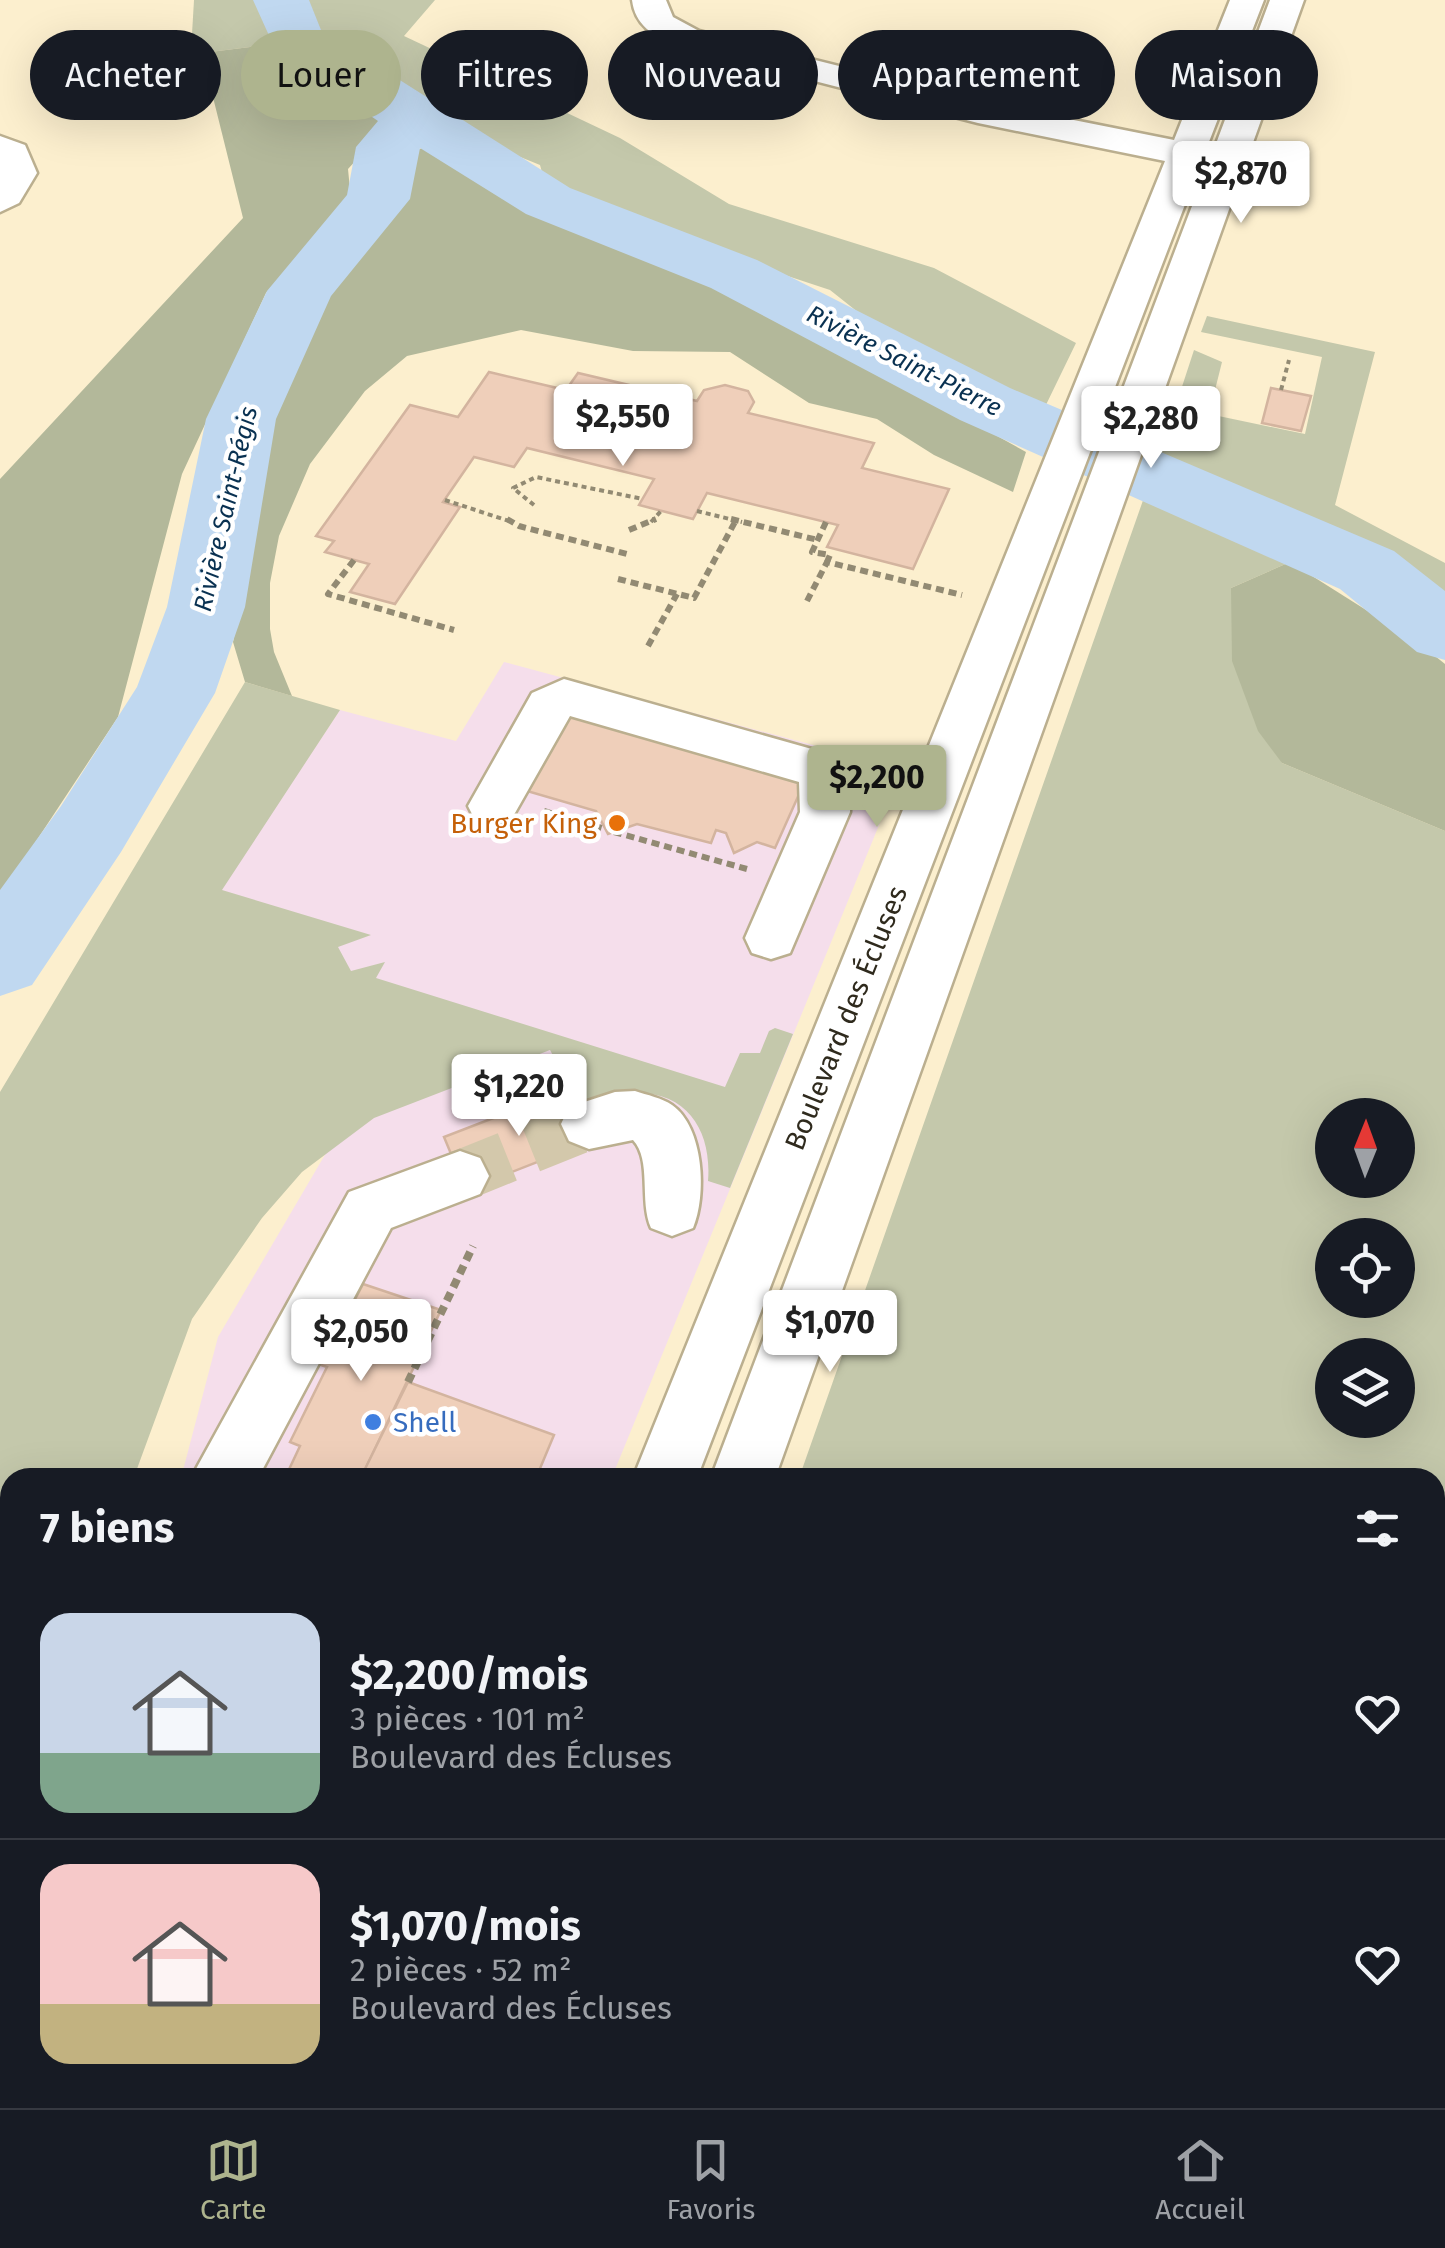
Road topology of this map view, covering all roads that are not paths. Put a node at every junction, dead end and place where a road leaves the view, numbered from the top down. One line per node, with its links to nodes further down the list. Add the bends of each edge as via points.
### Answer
1 (648, 0): 4 (street, via 659,23 688,38 978,112)
2 (1247, 0): 4 (street, Boulevard des Écluses)
3 (1288, 0): 6 (street, Boulevard des Écluses)
4 (1187, 154): 6 (street); 8 (street, Boulevard des Écluses, via 1086,412)
5 (10, 156): 7 (street, via 16,183)
6 (1229, 162): 8 (street, Boulevard des Écluses, via 1128,428)
7 (0, 200)
8 (1084, 480): 15 (street, Boulevard des Écluses); 16 (street, Boulevard des Écluses)
9 (517, 808): 10 (street, via 549,706 564,697 816,768 826,780 825,812)
10 (772, 938)
11 (588, 1124): 13 (street, via 624,1113 654,1122 670,1154)
12 (460, 1176): 14 (street, via 370,1210)
13 (672, 1210)
14 (228, 1468)
15 (669, 1468)
16 (746, 1468)

